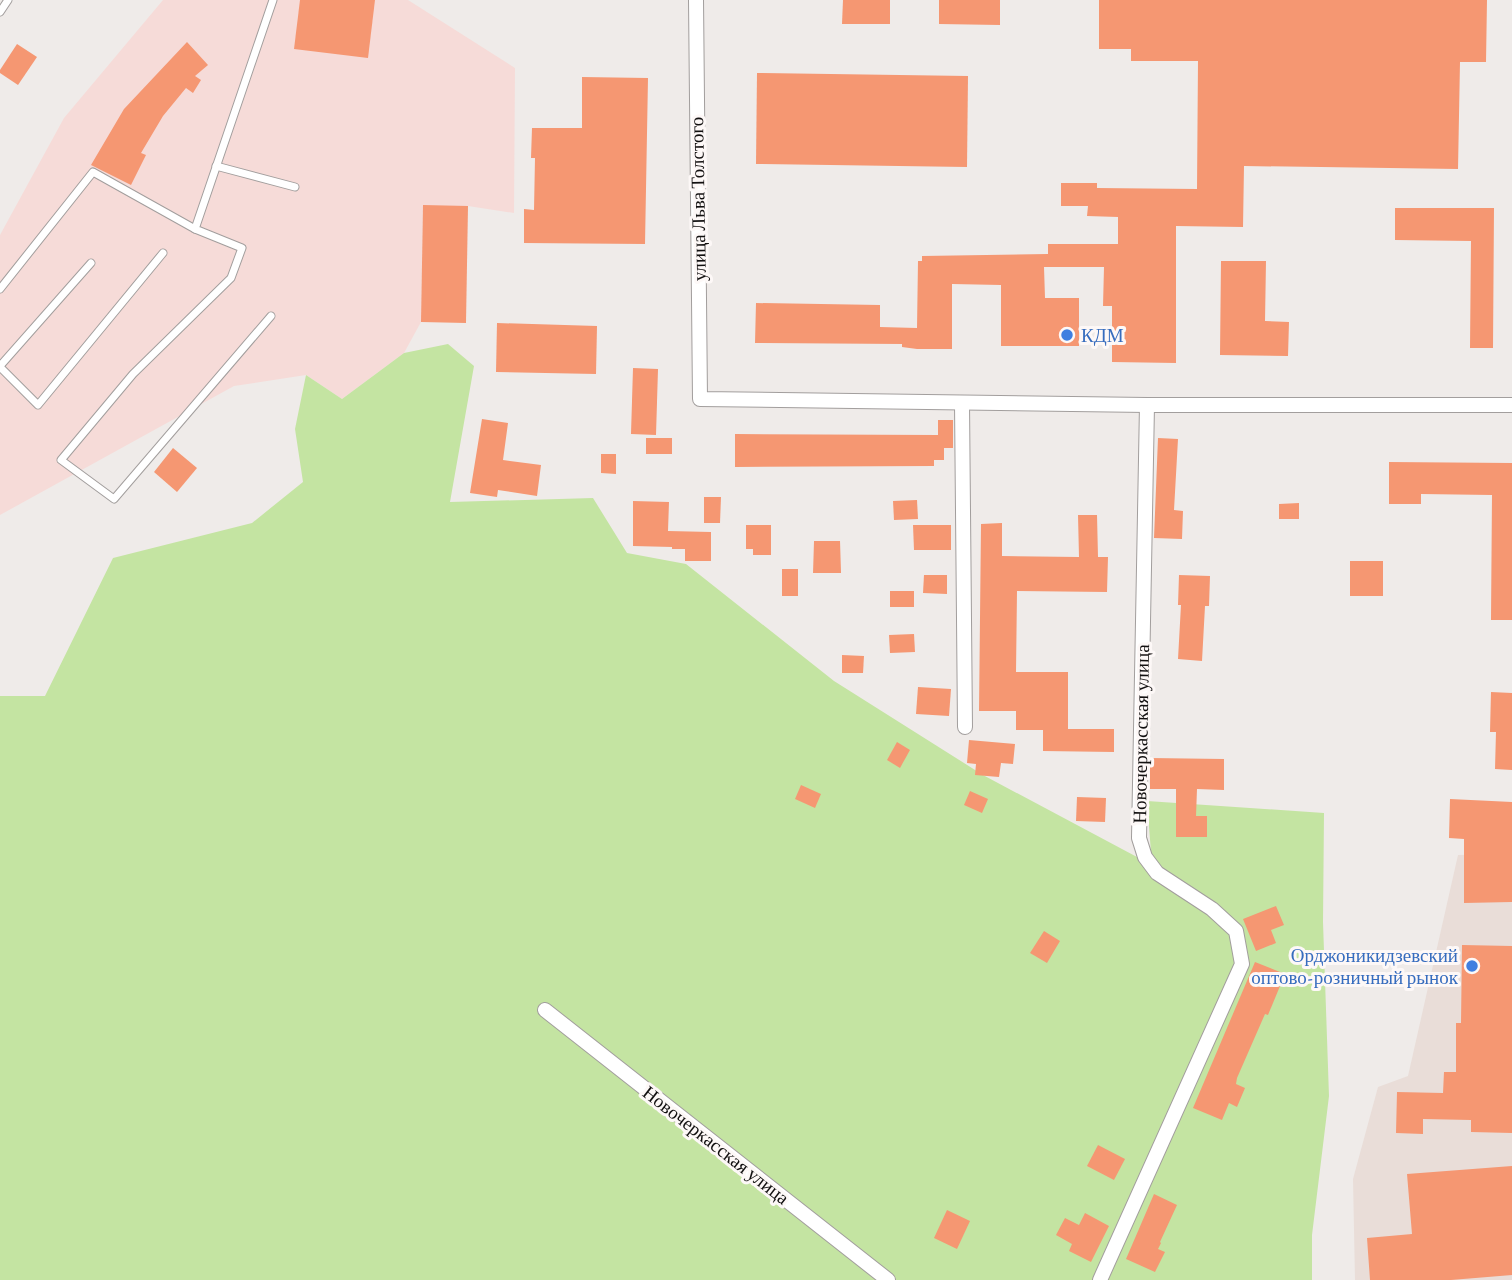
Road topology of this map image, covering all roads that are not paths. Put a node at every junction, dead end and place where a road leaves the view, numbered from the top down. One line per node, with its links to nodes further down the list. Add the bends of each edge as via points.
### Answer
1 (8, 0): 4 (lane)
2 (272, 0): 5 (lane)
3 (696, 0): 13 (street, улица Льва Толстого, via 700,399)
4 (0, 12)
5 (216, 166): 6 (lane); 7 (lane)
6 (295, 187)
7 (195, 229): 10 (lane, via 93,172); 11 (lane, via 242,248 231,278 133,374 61,460 114,499)
8 (163, 253): 12 (lane, via 38,405)
9 (91, 263): 12 (lane)
10 (0, 289)
11 (271, 316)
12 (1, 370)
13 (962, 403): 14 (street); 16 (street)
14 (1147, 405): 15 (street); 19 (street, Новочеркасская улица, via 1139,838 1157,873 1237,931 1242,964)
15 (1512, 405)
16 (965, 727)
17 (545, 1010): 18 (street, Новочеркасская улица)
18 (888, 1280)
19 (1100, 1280)

